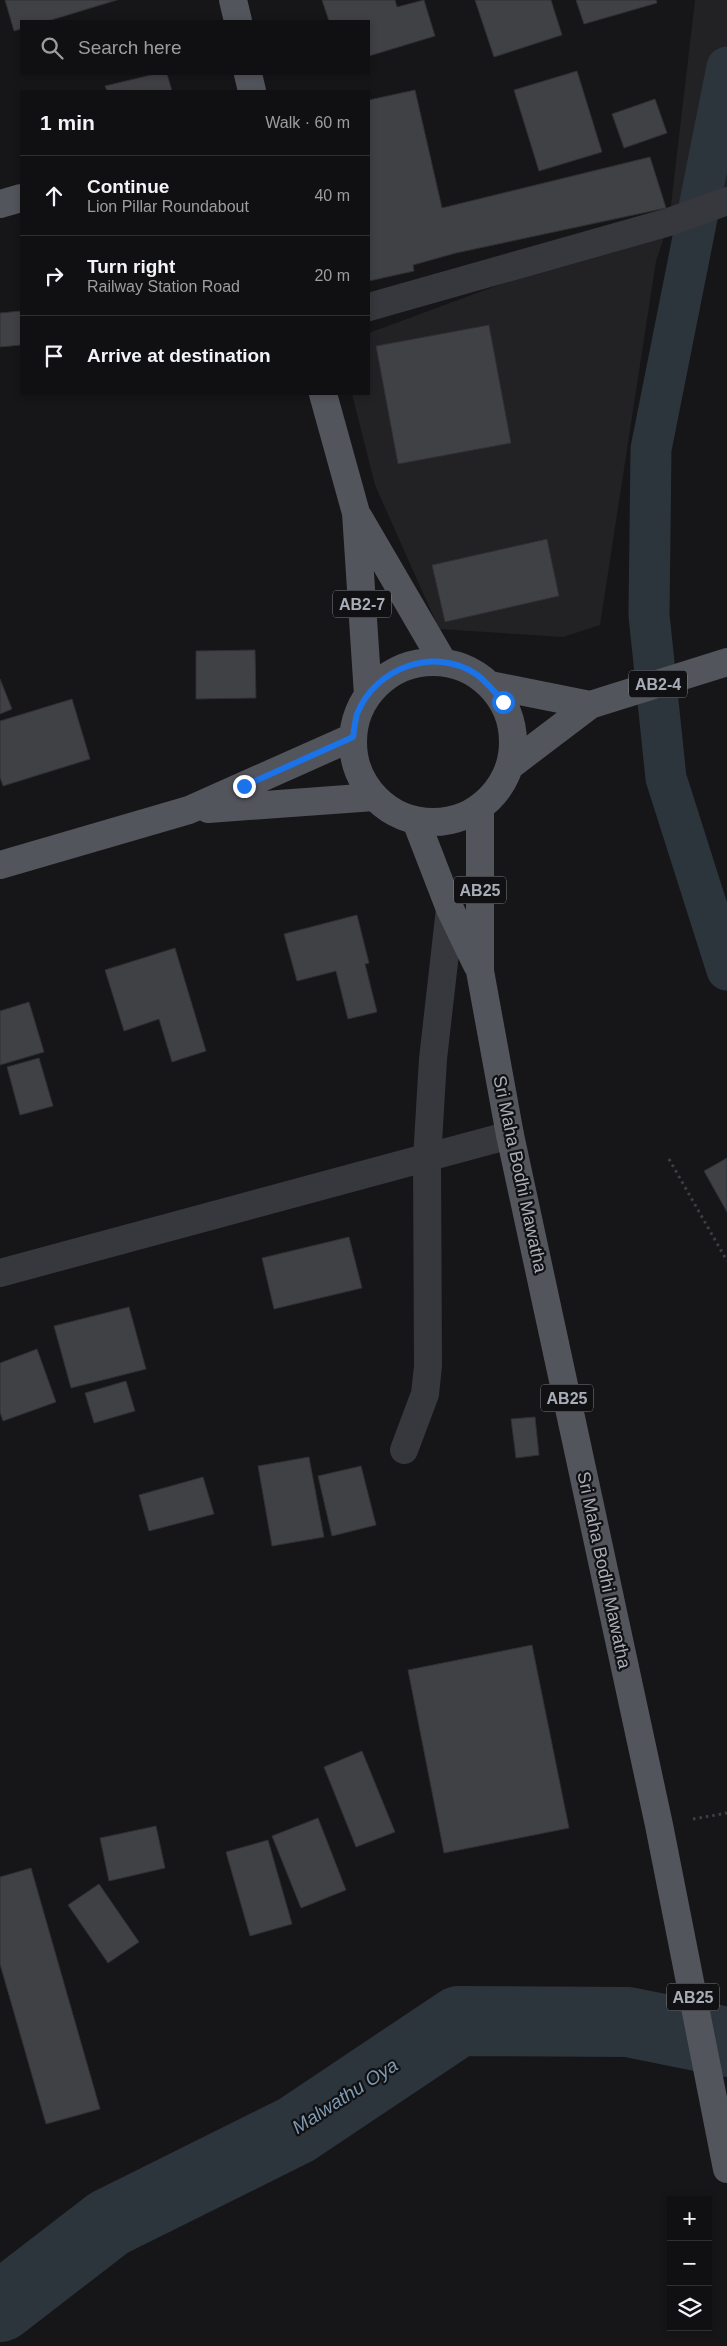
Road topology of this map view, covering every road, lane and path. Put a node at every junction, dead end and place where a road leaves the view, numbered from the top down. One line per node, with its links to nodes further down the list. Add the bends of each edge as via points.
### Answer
1 (234, 0): 2 (main road)
2 (238, 20)
3 (248, 75): 4 (main road)
4 (252, 90)
5 (20, 198): 7 (main road)
6 (727, 201): 8 (street, via 669,222)
7 (0, 204)
8 (370, 307)
9 (323, 395): 10 (main road, AB2-7)
10 (356, 513): 11 (main road, AB2-7); 14 (main road, AB2-7)
11 (443, 662): 13 (main road, via 468,670); 14 (main road, via 422,662 401,668 383,679)
12 (727, 662): 15 (main road, AB2-4)
13 (490, 685): 15 (main road, AB2-4); 17 (main road, via 503,702 511,722 514,744)
14 (368, 695): 16 (main road, via 357,715)
15 (590, 705): 17 (main road, AB2-4)
16 (353, 737): 18 (main road, via 357,769); 20 (main road)
17 (511, 764): 19 (main road, via 504,781)
18 (374, 797): 20 (main road); 21 (main road, via 393,813)
19 (480, 808): 21 (main road, via 450,822); 24 (main road, Sri Maha Bodhi Mawatha / AB25)
20 (189, 810): 22 (main road)
21 (416, 821): 23 (main road, Sri Maha Bodhi Mawatha / AB25)
22 (0, 865)
23 (450, 909): 24 (main road, Sri Maha Bodhi Mawatha / AB25); 26 (street, via 433,1059)
24 (480, 971): 25 (main road, Sri Maha Bodhi Mawatha / AB25)
25 (510, 1135): 26 (street); 31 (main road, Sri Maha Bodhi Mawatha / AB25, via 659,1825)
26 (427, 1159): 29 (street); 30 (street, via 428,1366 424,1394)
27 (669, 1159): 28 (path)
28 (727, 1261)
29 (0, 1273)
30 (404, 1450)
31 (727, 2169)

